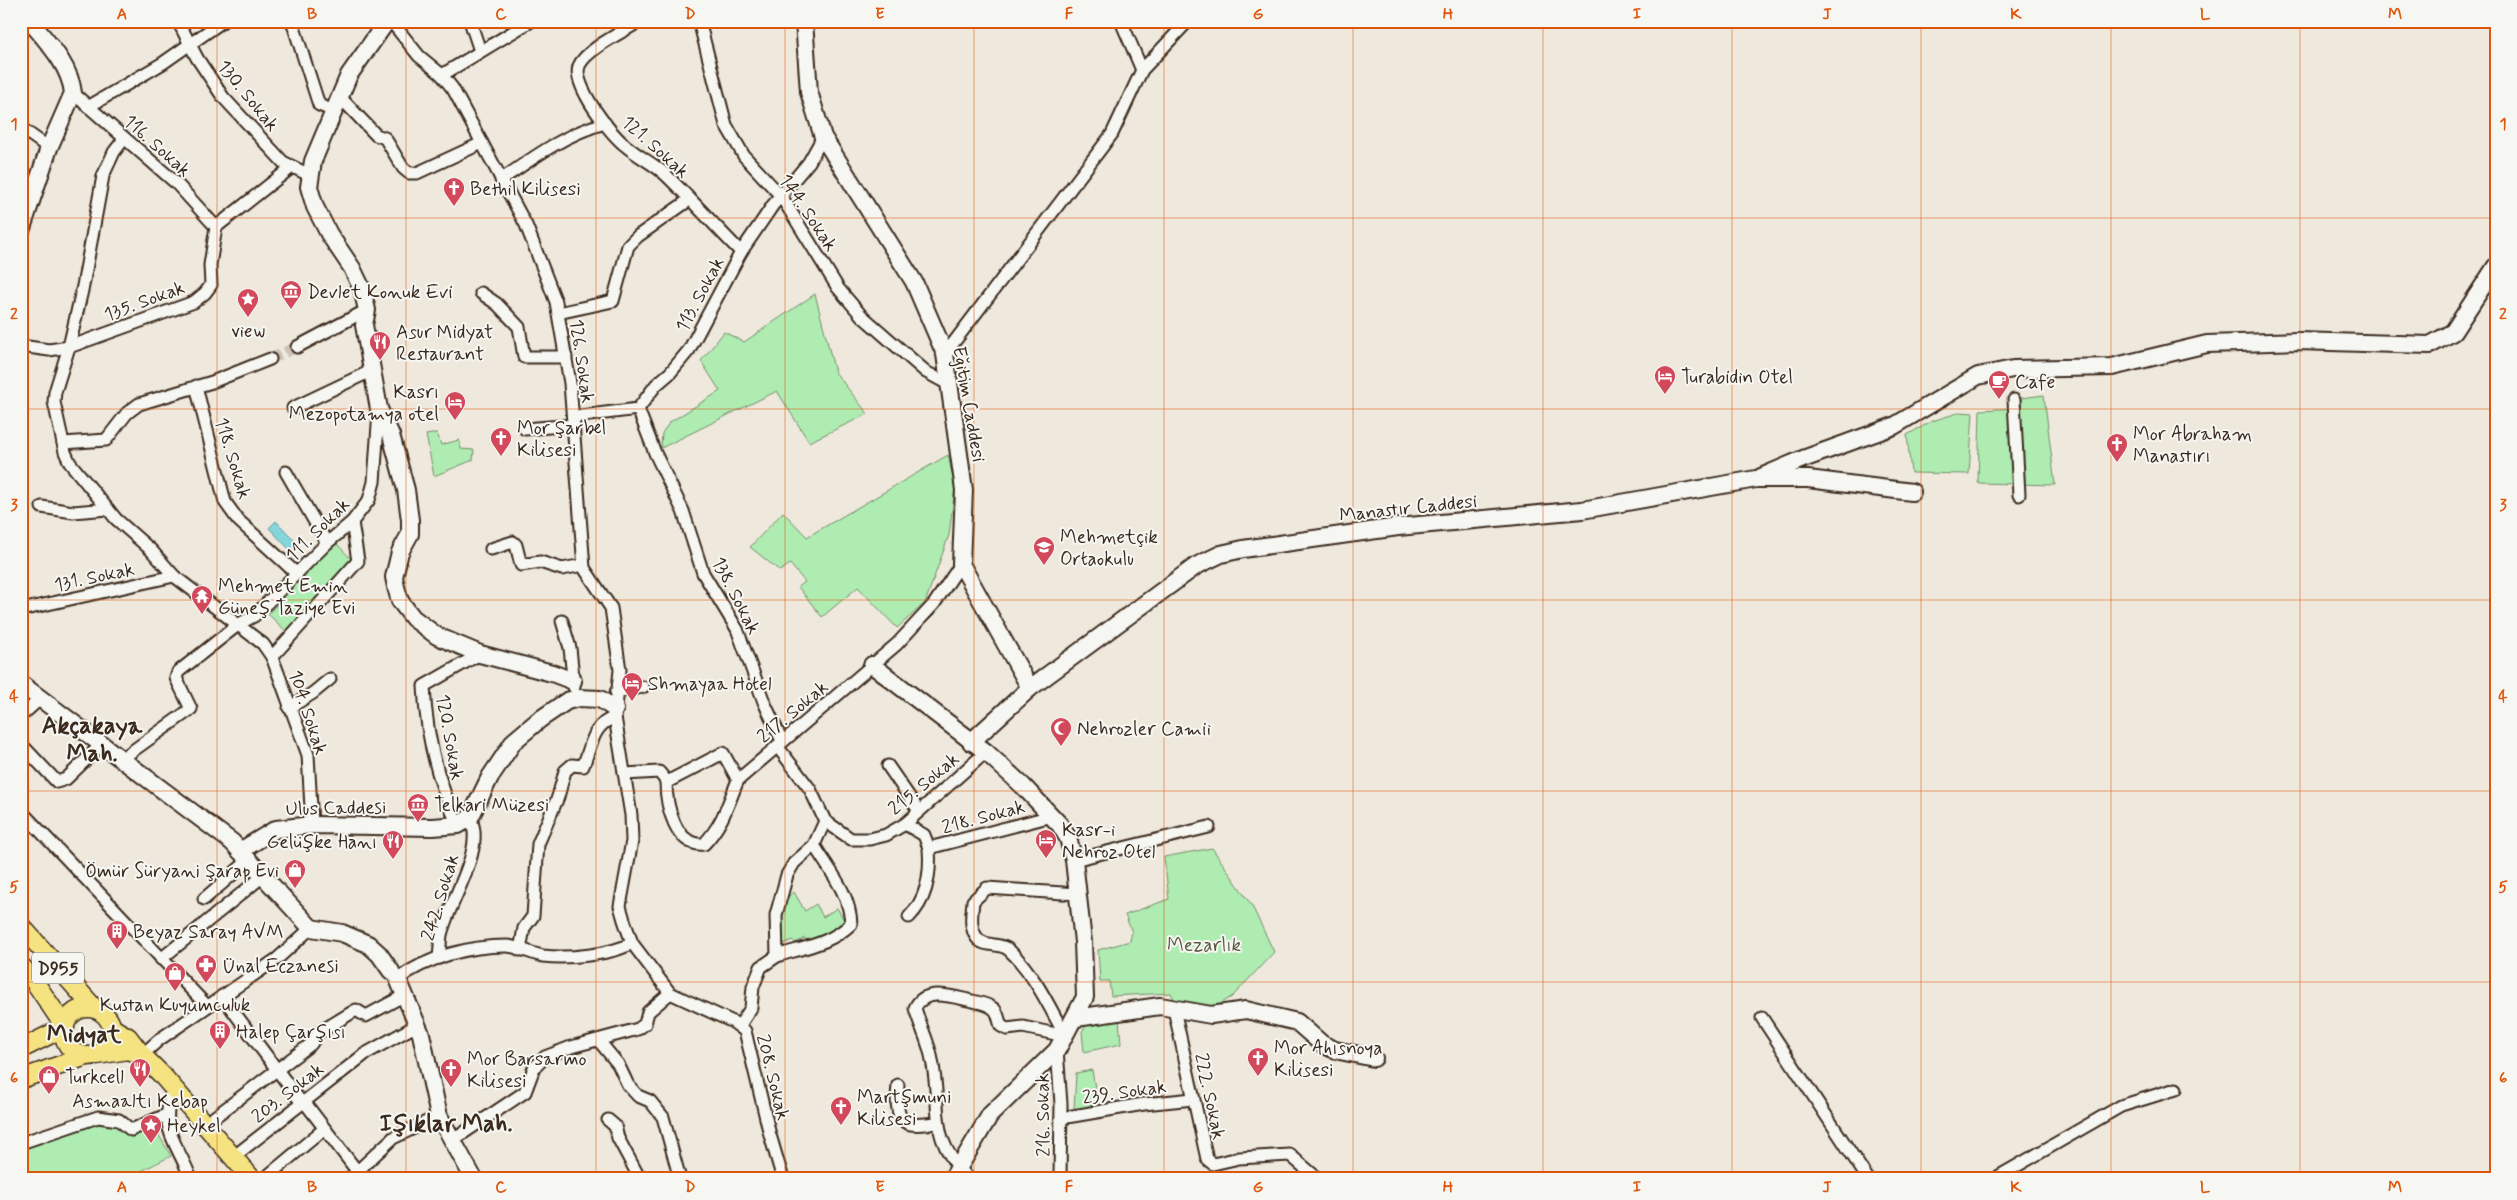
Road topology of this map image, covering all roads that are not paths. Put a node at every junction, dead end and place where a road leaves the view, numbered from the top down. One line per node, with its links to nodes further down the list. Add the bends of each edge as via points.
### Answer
1 (30, 21): 18 (street, via 56,53)
2 (178, 21): 14 (street, 130. Sokak)
3 (223, 21): 14 (street)
4 (292, 21): 19 (street, via 319,105)
5 (387, 21): 19 (street, via 349,75)
6 (391, 21): 17 (street, 126. Sokak, via 419,56)
7 (470, 21): 15 (street)
8 (531, 21): 15 (street)
9 (640, 21): 21 (street, 121. Sokak, via 595,49 579,67 579,80 585,94)
10 (699, 21): 30 (street, 144. Sokak, via 726,125 744,156)
11 (804, 21): 23 (street, Eğitim Caddesi, via 809,92)
12 (1121, 21): 16 (street)
13 (1188, 21): 16 (street)
14 (191, 44): 20 (street); 27 (street, 130. Sokak, via 223,97 282,162)
15 (480, 51): 17 (street)
16 (1142, 70): 43 (street, via 1112,134)
17 (442, 75): 25 (street, 126. Sokak)
18 (73, 93): 20 (street, 116. Sokak); 26 (street)
19 (337, 104): 25 (street, via 376,135 385,138 409,173 416,173); 28 (street)
20 (88, 107): 24 (street, 116. Sokak)
21 (605, 123): 29 (street, via 582,129 549,146); 32 (street, 121. Sokak, via 624,145 665,174)
22 (21, 128): 26 (street)
23 (823, 137): 30 (street, 113. Sokak, via 809,162); 43 (street, Eğitim Caddesi, via 914,282)
24 (124, 139): 33 (street, 116. Sokak, via 176,183); 41 (street, 104. Sokak, via 103,176)
25 (482, 143): 29 (street, 126. Sokak)
26 (49, 148): 31 (street)
27 (292, 167): 28 (street, 130. Sokak); 33 (street)
28 (309, 175): 38 (street, via 315,207 352,268)
29 (501, 180): 39 (street, 126. Sokak, via 536,249)
30 (780, 196): 35 (street, 113. Sokak); 47 (street, 144. Sokak, via 838,288 861,316 926,372)
31 (26, 199): 34 (street)
32 (689, 200): 35 (street, 121. Sokak); 39 (street, via 628,246 613,301)
33 (216, 227): 41 (street, 135. Sokak, via 210,265 211,286 205,294 194,302)
34 (21, 231)
35 (740, 252): 52 (street, 113. Sokak, via 689,350)
36 (2496, 266): 57 (street, via 2453,332 2430,345 2298,340 2207,344 2112,367 2013,369 1978,376 1894,426)
37 (482, 293): 44 (street, via 519,327 524,357)
38 (367, 310): 42 (street); 46 (street, via 364,325)
39 (558, 313): 44 (street, 126. Sokak)
40 (21, 346): 41 (street, 135. Sokak, via 49,350)
41 (69, 347): 55 (street, 104. Sokak, via 54,402)
42 (297, 347)
43 (944, 354): 47 (street, Eğitim Caddesi)
44 (566, 357): 53 (street, 126. Sokak)
45 (270, 359): 48 (street)
46 (372, 370): 50 (street); 51 (street)
47 (948, 384): 65 (street, Eğitim Caddesi, via 964,490)
48 (196, 386): 55 (street, via 139,404 127,413 106,440); 67 (street, 118. Sokak, via 226,502 238,520)
49 (2014, 400): 59 (street)
50 (293, 408)
51 (379, 409): 62 (street, 111. Sokak, via 372,491); 72 (street, via 391,434 406,490 410,520 410,534 400,552 394,577 400,601 413,618 437,636)
52 (638, 409): 53 (street); 88 (street, 138. Sokak, via 682,511 703,573 737,629)
53 (574, 421): 54 (street); 66 (street, 126. Sokak)
54 (525, 429)
55 (63, 443): 61 (street, 104. Sokak, via 70,463)
56 (286, 472): 63 (street)
57 (1756, 479): 58 (street, Manastır Caddesi, via 1808,479); 79 (street, Manastır Caddesi, via 1582,510 1398,527 1243,548 1221,554 1196,566)
58 (1912, 492)
59 (2019, 495)
60 (42, 507): 61 (street, via 74,512)
61 (108, 509): 68 (street, 104. Sokak)
62 (352, 522): 63 (street, 111. Sokak); 73 (street, via 358,561)
63 (327, 543): 67 (street, 111. Sokak)
64 (491, 549): 66 (street, via 513,542 521,565 540,562 562,569)
65 (961, 564): 74 (street, 217. Sokak, via 934,604 897,644); 79 (street)
66 (584, 565): 80 (street, 126. Sokak, via 590,580 611,608 620,670)
67 (297, 574): 71 (street, 111. Sokak, via 254,616)
68 (174, 576): 69 (street, 131. Sokak); 71 (street, 104. Sokak, via 226,618)
69 (21, 610)
70 (562, 621): 76 (street, via 570,648)
71 (239, 624): 73 (street, 104. Sokak, via 263,644); 91 (street, 111. Sokak, via 177,673 176,678 191,709 188,714)
72 (480, 654): 76 (street); 100 (street, 120. Sokak, via 424,686 432,753 445,798)
73 (272, 657): 83 (street, 104. Sokak)
74 (872, 665): 86 (street); 88 (street, 217. Sokak)
75 (330, 679): 83 (street)
76 (573, 681): 82 (street)
77 (21, 684): 81 (street)
78 (643, 687): 80 (street)
79 (1030, 688): 86 (street, Manastır Caddesi)
80 (616, 692): 84 (street, 126. Sokak)
81 (40, 698): 85 (street); 89 (street)
82 (575, 698): 84 (street, via 600,699); 100 (street, via 514,740)
83 (289, 708): 102 (street, 104. Sokak, via 308,755)
84 (615, 713): 93 (street, 126. Sokak); 115 (street, via 596,731 583,766 572,765 565,770 558,797 538,844 533,916 524,928)
85 (21, 716)
86 (971, 742): 90 (street)
87 (21, 744): 89 (street, via 56,782 66,779)
88 (780, 744): 94 (street, 217. Sokak); 99 (street, via 810,789)
89 (101, 745): 91 (street)
90 (986, 752): 97 (street, 215. Sokak); 98 (street)
91 (120, 760): 106 (street, via 218,832)
92 (888, 766): 97 (street)
93 (625, 774): 95 (street, via 659,772); 114 (street, 208. Sokak, via 632,841 620,906)
94 (738, 780): 95 (street, via 722,753); 95 (street, via 726,813 713,834 704,844 695,845 686,840 679,830 666,801)
95 (666, 782)
96 (21, 811): 117 (street)
97 (919, 811): 101 (street, 215. Sokak)
98 (1052, 816): 105 (street, 218. Sokak); 107 (street, via 1068,838)
99 (825, 821): 101 (street, 215. Sokak, via 851,839 870,839); 104 (street)
100 (464, 822): 102 (street, Ulus Caddesi, via 433,827); 118 (street, 242. Sokak, via 474,832 470,863 441,935)
101 (905, 824): 105 (street, 218. Sokak, via 924,835)
102 (312, 825): 106 (street, Ulus Caddesi, via 276,828)
103 (1209, 827): 107 (street)
104 (814, 844): 116 (street, via 794,863 787,875 776,915); 116 (street, via 846,896 851,924 818,945)
105 (929, 848): 111 (street, via 930,877 918,909)
106 (245, 856): 108 (street); 110 (street)
107 (1074, 860): 109 (street)
108 (263, 876): 113 (street); 117 (street)
109 (1078, 894): 128 (street, via 1085,997); 134 (street, via 987,888 973,901 972,909 975,936 982,942 1008,950 1038,986)
110 (204, 899)
111 (909, 917)
112 (21, 926): 126 (main road, D955)
113 (311, 928): 120 (street, via 342,933 368,944); 122 (street, via 276,959)
114 (632, 943): 115 (street, via 620,950 560,956 542,956); 121 (street, 208. Sokak)
115 (520, 950): 118 (street, via 508,946 475,949)
116 (777, 956): 131 (street, via 761,967 753,988 751,1008)
117 (161, 958): 125 (street)
118 (439, 958): 120 (street)
119 (21, 966): 124 (main road, D955)
120 (395, 975): 123 (street)
121 (670, 993): 131 (street, 208. Sokak); 136 (street, via 648,1012 645,1024 638,1029)
122 (222, 996): 125 (street); 142 (street)
123 (405, 996): 130 (street); 142 (street, via 366,1016 356,1010 318,1033 312,1044)
124 (51, 1004): 132 (main road, D955); 135 (main road, via 53,1020)
125 (207, 1006): 140 (street)
126 (95, 1009): 132 (main road, via 80,1010); 133 (main road, via 106,1016)
127 (1174, 1009): 128 (street, via 1160,1006); 141 (street, via 1211,1015 1246,1010 1297,1022 1322,1044); 147 (street, 222. Sokak)
128 (1076, 1018): 134 (street)
129 (1762, 1018): 170 (street)
130 (417, 1025): 148 (street, 203. Sokak, via 365,1054); 150 (street)
131 (740, 1025): 167 (street, 208. Sokak, via 745,1031)
132 (65, 1027): 135 (main road); 139 (main road, via 67,1042 72,1049)
133 (112, 1028): 139 (main road, via 106,1048); 140 (main road, via 128,1038)
134 (1066, 1036): 138 (street); 153 (street, via 1023,1027 1007,1029 1001,1026 995,1009 987,1004 944,995 926,997 918,1002 915,1008 932,1060)
135 (40, 1039): 137 (main road)
136 (599, 1042): 156 (street, via 571,1047 545,1057 534,1068 525,1092); 166 (street, via 618,1064 628,1086 638,1096 650,1101 664,1118)
137 (21, 1050)
138 (1057, 1050): 151 (street, 216. Sokak); 160 (street, via 990,1115)
139 (90, 1055): 140 (main road, via 128,1050); 143 (main road)
140 (142, 1055): 145 (main road)
141 (1374, 1058)
142 (276, 1070): 148 (street); 154 (street)
143 (21, 1079)
144 (898, 1085): 153 (street, via 896,1104 904,1120 909,1124)
145 (173, 1088): 149 (street); 154 (main road)
146 (2176, 1089): 171 (street, via 2121,1106)
147 (1193, 1099): 151 (street, 239. Sokak); 169 (street, 222. Sokak, via 1204,1151 1213,1164 1239,1158 1290,1155)
148 (301, 1102): 155 (street); 158 (street, 203. Sokak)
149 (166, 1115): 157 (street, via 131,1130 118,1120 98,1117); 161 (street, via 167,1127)
150 (439, 1116): 156 (street); 159 (street, via 393,1138)
151 (1061, 1118): 168 (street, 216. Sokak)
152 (608, 1120): 165 (street, via 615,1126)
153 (938, 1123): 160 (street, via 942,1141)
154 (204, 1125): 158 (main road)
155 (324, 1128): 159 (street); 163 (street)
156 (453, 1140): 164 (street)
157 (21, 1143)
158 (232, 1158): 162 (main road)
159 (353, 1175)
160 (960, 1175)
161 (191, 1179)
162 (252, 1179)
163 (264, 1179)
164 (474, 1179)
165 (640, 1179)
166 (680, 1179)
167 (784, 1179)
168 (1060, 1179)
169 (1318, 1179)
170 (1868, 1179)
171 (1994, 1179)

